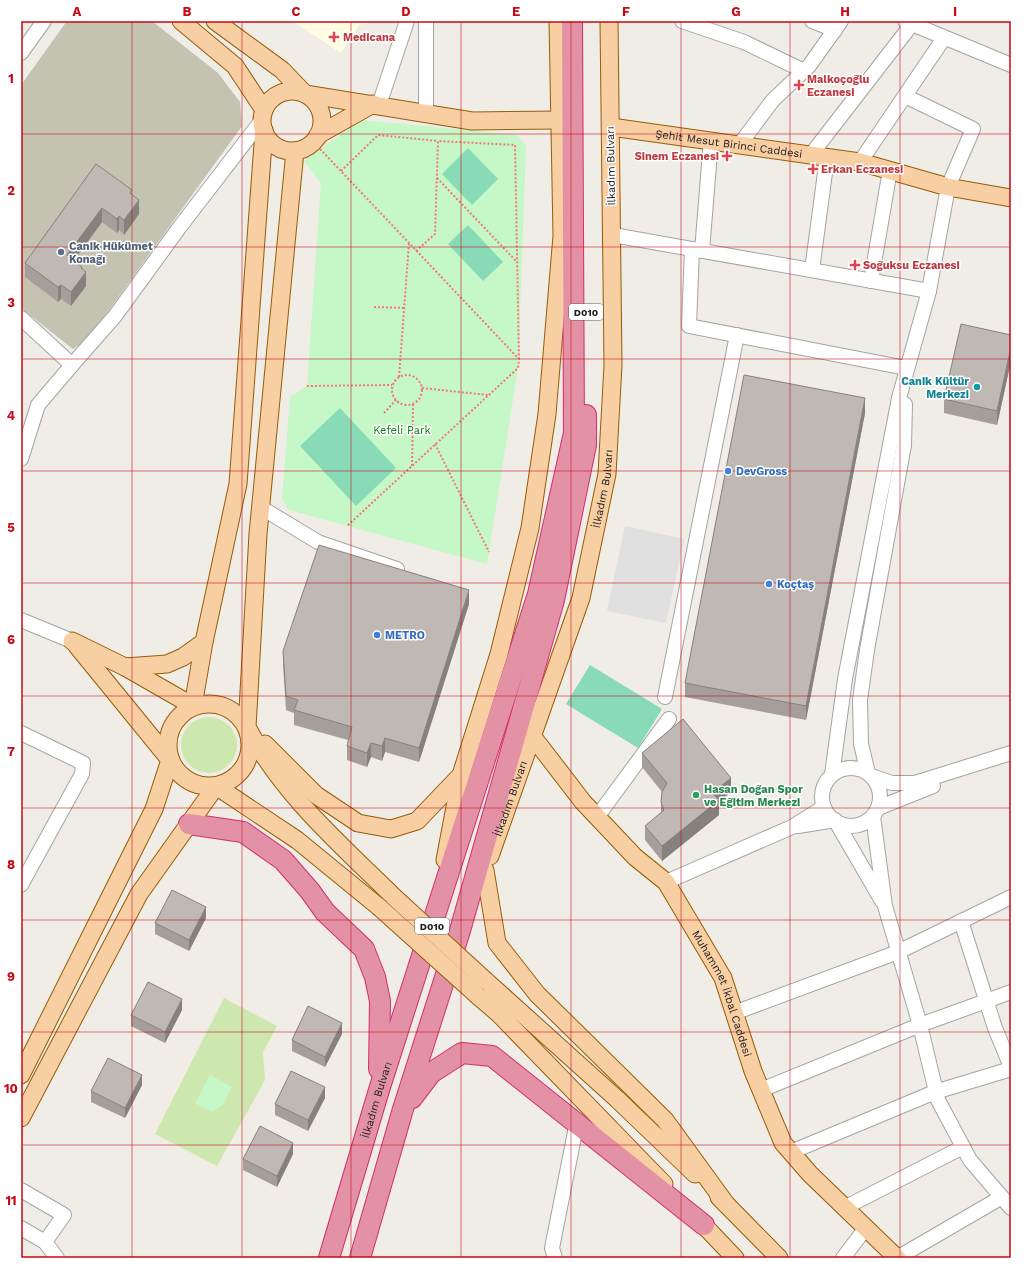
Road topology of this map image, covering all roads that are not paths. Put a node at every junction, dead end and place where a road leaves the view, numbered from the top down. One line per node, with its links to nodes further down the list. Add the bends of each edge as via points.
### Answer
1 (44, 21): 15 (street)
2 (181, 21): 22 (main road, via 235,66)
3 (215, 21): 18 (main road, via 282,70)
4 (407, 21): 20 (street)
5 (426, 21): 21 (street)
6 (558, 21): 23 (main road, İlkadım Bulvarı)
7 (572, 21): 47 (highway, İlkadım Bulvarı / D010, via 574,433)
8 (585, 21): 47 (highway, İlkadım Bulvarı / D010, via 586,445)
9 (609, 21): 24 (main road, İlkadım Bulvarı)
10 (682, 21): 17 (street, via 744,42)
11 (812, 21): 13 (street)
12 (908, 23): 14 (street); 29 (street)
13 (838, 26): 17 (street)
14 (944, 38): 16 (street); 19 (street)
15 (21, 53)
16 (1011, 65)
17 (804, 71): 27 (street, via 773,100)
18 (305, 94): 20 (main road); 22 (main road, via 295,91 281,94 269,102); 26 (main road, via 313,99 322,116)
19 (905, 96): 31 (street); 33 (street, via 972,129)
20 (376, 105): 21 (main road); 26 (main road)
21 (426, 113): 23 (main road, via 472,120)
22 (263, 120): 28 (main road, via 268,139 276,146); 42 (street, via 115,316); 50 (main road, via 238,484)
23 (560, 120): 61 (main road, İlkadım Bulvarı, via 562,236 547,414 532,513 499,654)
24 (611, 127): 25 (main road, Şehit Mesut Birinci Caddesi); 35 (main road, İlkadım Bulvarı)
25 (711, 140): 27 (main road, Şehit Mesut Birinci Caddesi); 36 (street)
26 (319, 142): 28 (main road)
27 (740, 144): 29 (main road, Şehit Mesut Birinci Caddesi)
28 (295, 151): 45 (main road)
29 (810, 156): 30 (main road, Şehit Mesut Birinci Caddesi)
30 (827, 158): 31 (main road, Şehit Mesut Birinci Caddesi); 37 (street)
31 (860, 162): 32 (main road, Şehit Mesut Birinci Caddesi)
32 (890, 170): 33 (main road, Şehit Mesut Birinci Caddesi); 38 (street)
33 (948, 187): 34 (main road, Şehit Mesut Birinci Caddesi); 39 (street)
34 (1011, 198)
35 (613, 235): 36 (street); 57 (main road, İlkadım Bulvarı, via 613,365 607,474 581,598)
36 (697, 250): 37 (street); 41 (street, via 689,326)
37 (812, 270): 38 (street)
38 (871, 281): 39 (street)
39 (928, 291): 43 (street)
40 (21, 318): 42 (street)
41 (737, 335): 43 (street); 52 (street)
42 (72, 365): 44 (street, via 38,405)
43 (906, 368): 62 (street, via 844,679); 63 (street, via 904,445 860,700 861,744)
44 (21, 459)
45 (260, 507): 46 (street, via 318,542); 55 (main road)
46 (408, 573)
47 (546, 597): 76 (highway, İlkadım Bulvarı / D010); 78 (highway, İlkadım Bulvarı / D010)
48 (21, 620): 49 (street)
49 (72, 640): 51 (main road); 59 (main road)
50 (204, 642): 51 (main road, via 183,657 167,664); 53 (main road)
51 (125, 667): 53 (main road)
52 (665, 697)
53 (193, 706): 55 (main road, via 205,703 230,708); 59 (main road, via 182,713 174,723 167,747)
54 (669, 719): 67 (street)
55 (246, 726): 61 (main road, via 316,794 358,823 391,829 417,821); 64 (main road, via 250,752 246,764 228,782); 80 (main road, bridge, via 261,753 307,812 394,897)
56 (21, 733): 73 (street, via 83,763 82,774)
57 (533, 737): 67 (main road, Muhammet İkbal Caddesi); 71 (main road, İlkadım Bulvarı)
58 (1011, 753): 63 (street, via 915,783 892,783)
59 (170, 760): 64 (main road, via 177,772 188,781 202,786); 86 (main road, via 154,809)
60 (1011, 762): 66 (street, via 961,776)
61 (461, 775): 76 (main road, İlkadım Bulvarı)
62 (832, 775): 63 (street, via 850,768 860,769); 65 (street, via 823,790)
63 (870, 775): 66 (street, via 879,789 880,799)
64 (216, 786): 69 (main road); 80 (main road, bridge, via 297,840)
65 (824, 807): 68 (street); 70 (street)
66 (876, 812): 68 (street, via 867,821 855,825 842,824); 75 (street)
67 (597, 817): 72 (main road, Muhammet İkbal Caddesi, via 635,857)
68 (835, 820): 70 (street); 75 (street)
69 (189, 824): 87 (highway, via 243,832 260,844 282,860 325,912 364,949 375,977 380,1001); 91 (main road, via 138,894)
70 (792, 827): 72 (street)
71 (485, 870): 78 (main road, İlkadım Bulvarı); 97 (main road, via 497,943 537,994 666,1120)
72 (666, 882): 83 (main road, Muhammet İkbal Caddesi, via 722,978)
73 (21, 885)
74 (1011, 897): 77 (street)
75 (885, 906): 79 (street)
76 (434, 920): 87 (highway, İlkadım Bulvarı / D010)
77 (961, 921): 79 (street); 82 (street)
78 (459, 934): 90 (highway, İlkadım Bulvarı / D010)
79 (898, 952): 83 (street); 84 (street)
80 (482, 989): 97 (main road, via 617,1099); 99 (main road, via 499,1014)
81 (1011, 992): 82 (street)
82 (986, 1001): 84 (street); 85 (street)
83 (734, 1013): 88 (main road, Muhammet İkbal Caddesi)
84 (920, 1025): 88 (street); 89 (street)
85 (1011, 1068): 89 (street)
86 (21, 1075)
87 (379, 1090): 104 (highway, İlkadım Bulvarı / D010)
88 (761, 1090): 94 (main road, Muhammet İkbal Caddesi, via 783,1143)
89 (935, 1092): 93 (street); 94 (street)
90 (403, 1109): 92 (highway, via 430,1073 462,1053 492,1056); 105 (highway, İlkadım Bulvarı / D010)
91 (21, 1118)
92 (577, 1122): 99 (highway); 106 (street, via 552,1248)
93 (963, 1147): 96 (street, via 970,1160); 98 (street)
94 (791, 1152): 98 (main road, Muhammet İkbal Caddesi)
95 (21, 1190): 102 (street, via 64,1215)
96 (1006, 1203): 110 (street)
97 (726, 1204): 108 (main road)
98 (844, 1208): 101 (main road, Muhammet İkbal Caddesi)
99 (704, 1225): 107 (main road)
100 (21, 1228): 102 (street)
101 (865, 1229): 109 (street); 110 (main road, Muhammet İkbal Caddesi)
102 (45, 1242): 103 (street)
103 (57, 1258)
104 (329, 1258)
105 (360, 1258)
106 (555, 1258)
107 (735, 1258)
108 (779, 1258)
109 (842, 1258)
110 (897, 1258)

